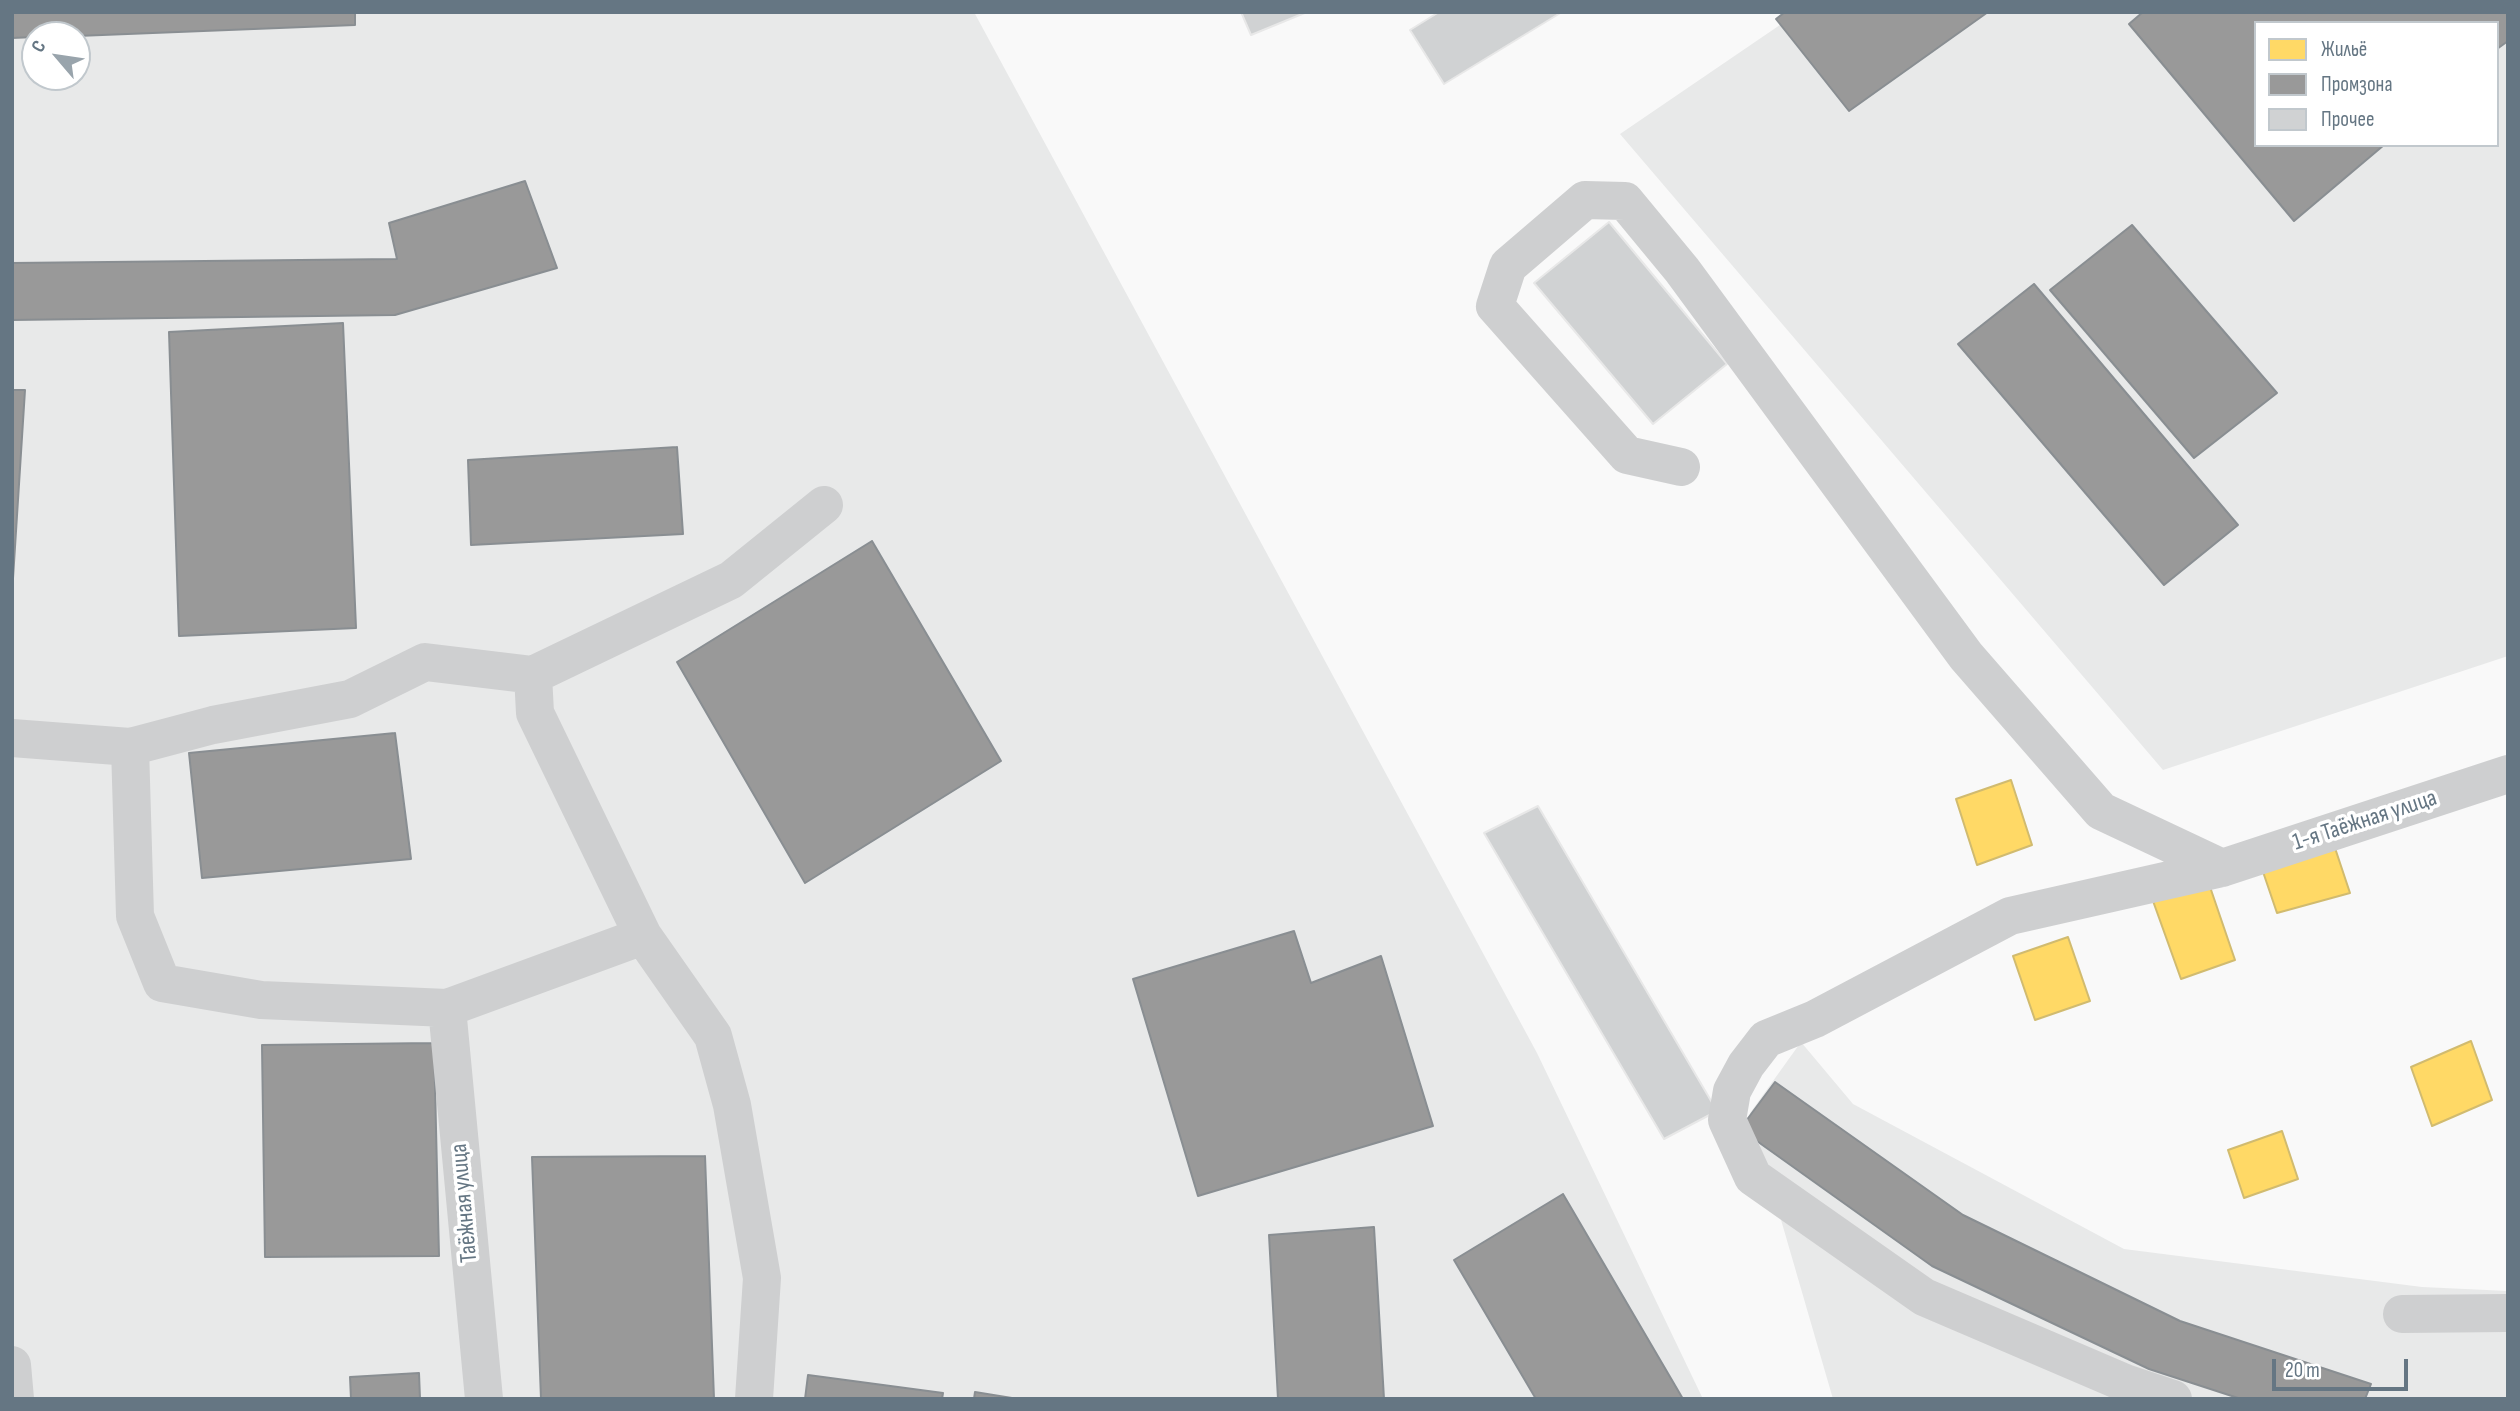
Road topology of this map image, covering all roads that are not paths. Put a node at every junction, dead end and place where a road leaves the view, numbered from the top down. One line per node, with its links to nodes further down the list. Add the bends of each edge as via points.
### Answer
1 (1681, 467): 7 (street, via 1627,454 1496,306 1508,266 1585,200 1625,201 1682,270 1966,656 2101,811)
2 (824, 505): 3 (street, via 731,580)
3 (533, 675): 5 (street, via 425,662 350,699 213,725); 8 (street, via 536,713)
4 (12, 738): 5 (street)
5 (130, 747): 9 (street, via 135,916 162,982 261,1000)
6 (2508, 774): 7 (street, 1-я Таёжная улица)
7 (2222, 869): 16 (street, 1-я Таёжная улица, via 2010,916 1815,1019 1766,1039 1732,1091 1727,1120 1753,1177 1924,1297)
8 (643, 936): 9 (street); 15 (street, via 713,1036 732,1105 762,1278)
9 (447, 1008): 14 (street, Таёжная улица)
10 (2508, 1312): 11 (street)
11 (2402, 1314)
12 (12, 1365): 13 (street)
13 (15, 1399)
14 (484, 1399)
15 (754, 1399)
16 (2173, 1399)

